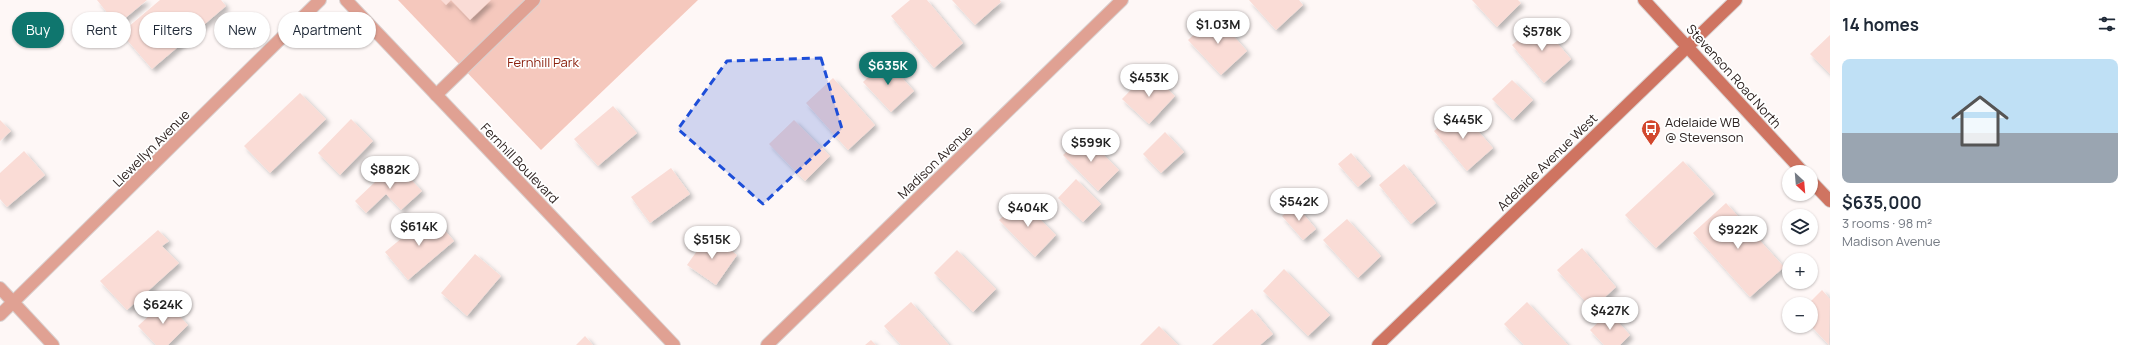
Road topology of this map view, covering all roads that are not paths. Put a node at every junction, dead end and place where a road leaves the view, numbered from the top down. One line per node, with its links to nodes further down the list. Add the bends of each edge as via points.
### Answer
1 (320, 0): 13 (street, Llewellyn Avenue)
2 (346, 0): 8 (street, Fernhill Boulevard)
3 (534, 0): 8 (street)
4 (1122, 0): 17 (street, Madison Avenue)
5 (1644, 0): 7 (main road, Stevenson Road North)
6 (1736, 0): 7 (main road, Adelaide Avenue West)
7 (1688, 46): 9 (main road, Stevenson Road North); 18 (main road, Adelaide Avenue West)
8 (436, 95): 16 (street, Fernhill Boulevard)
9 (1797, 165)
10 (1818, 188): 11 (main road)
11 (1830, 201)
12 (0, 288): 13 (street)
13 (13, 302): 14 (street, Llewellyn Avenue); 15 (street)
14 (0, 315)
15 (53, 345)
16 (674, 345)
17 (767, 345)
18 (1378, 345)

